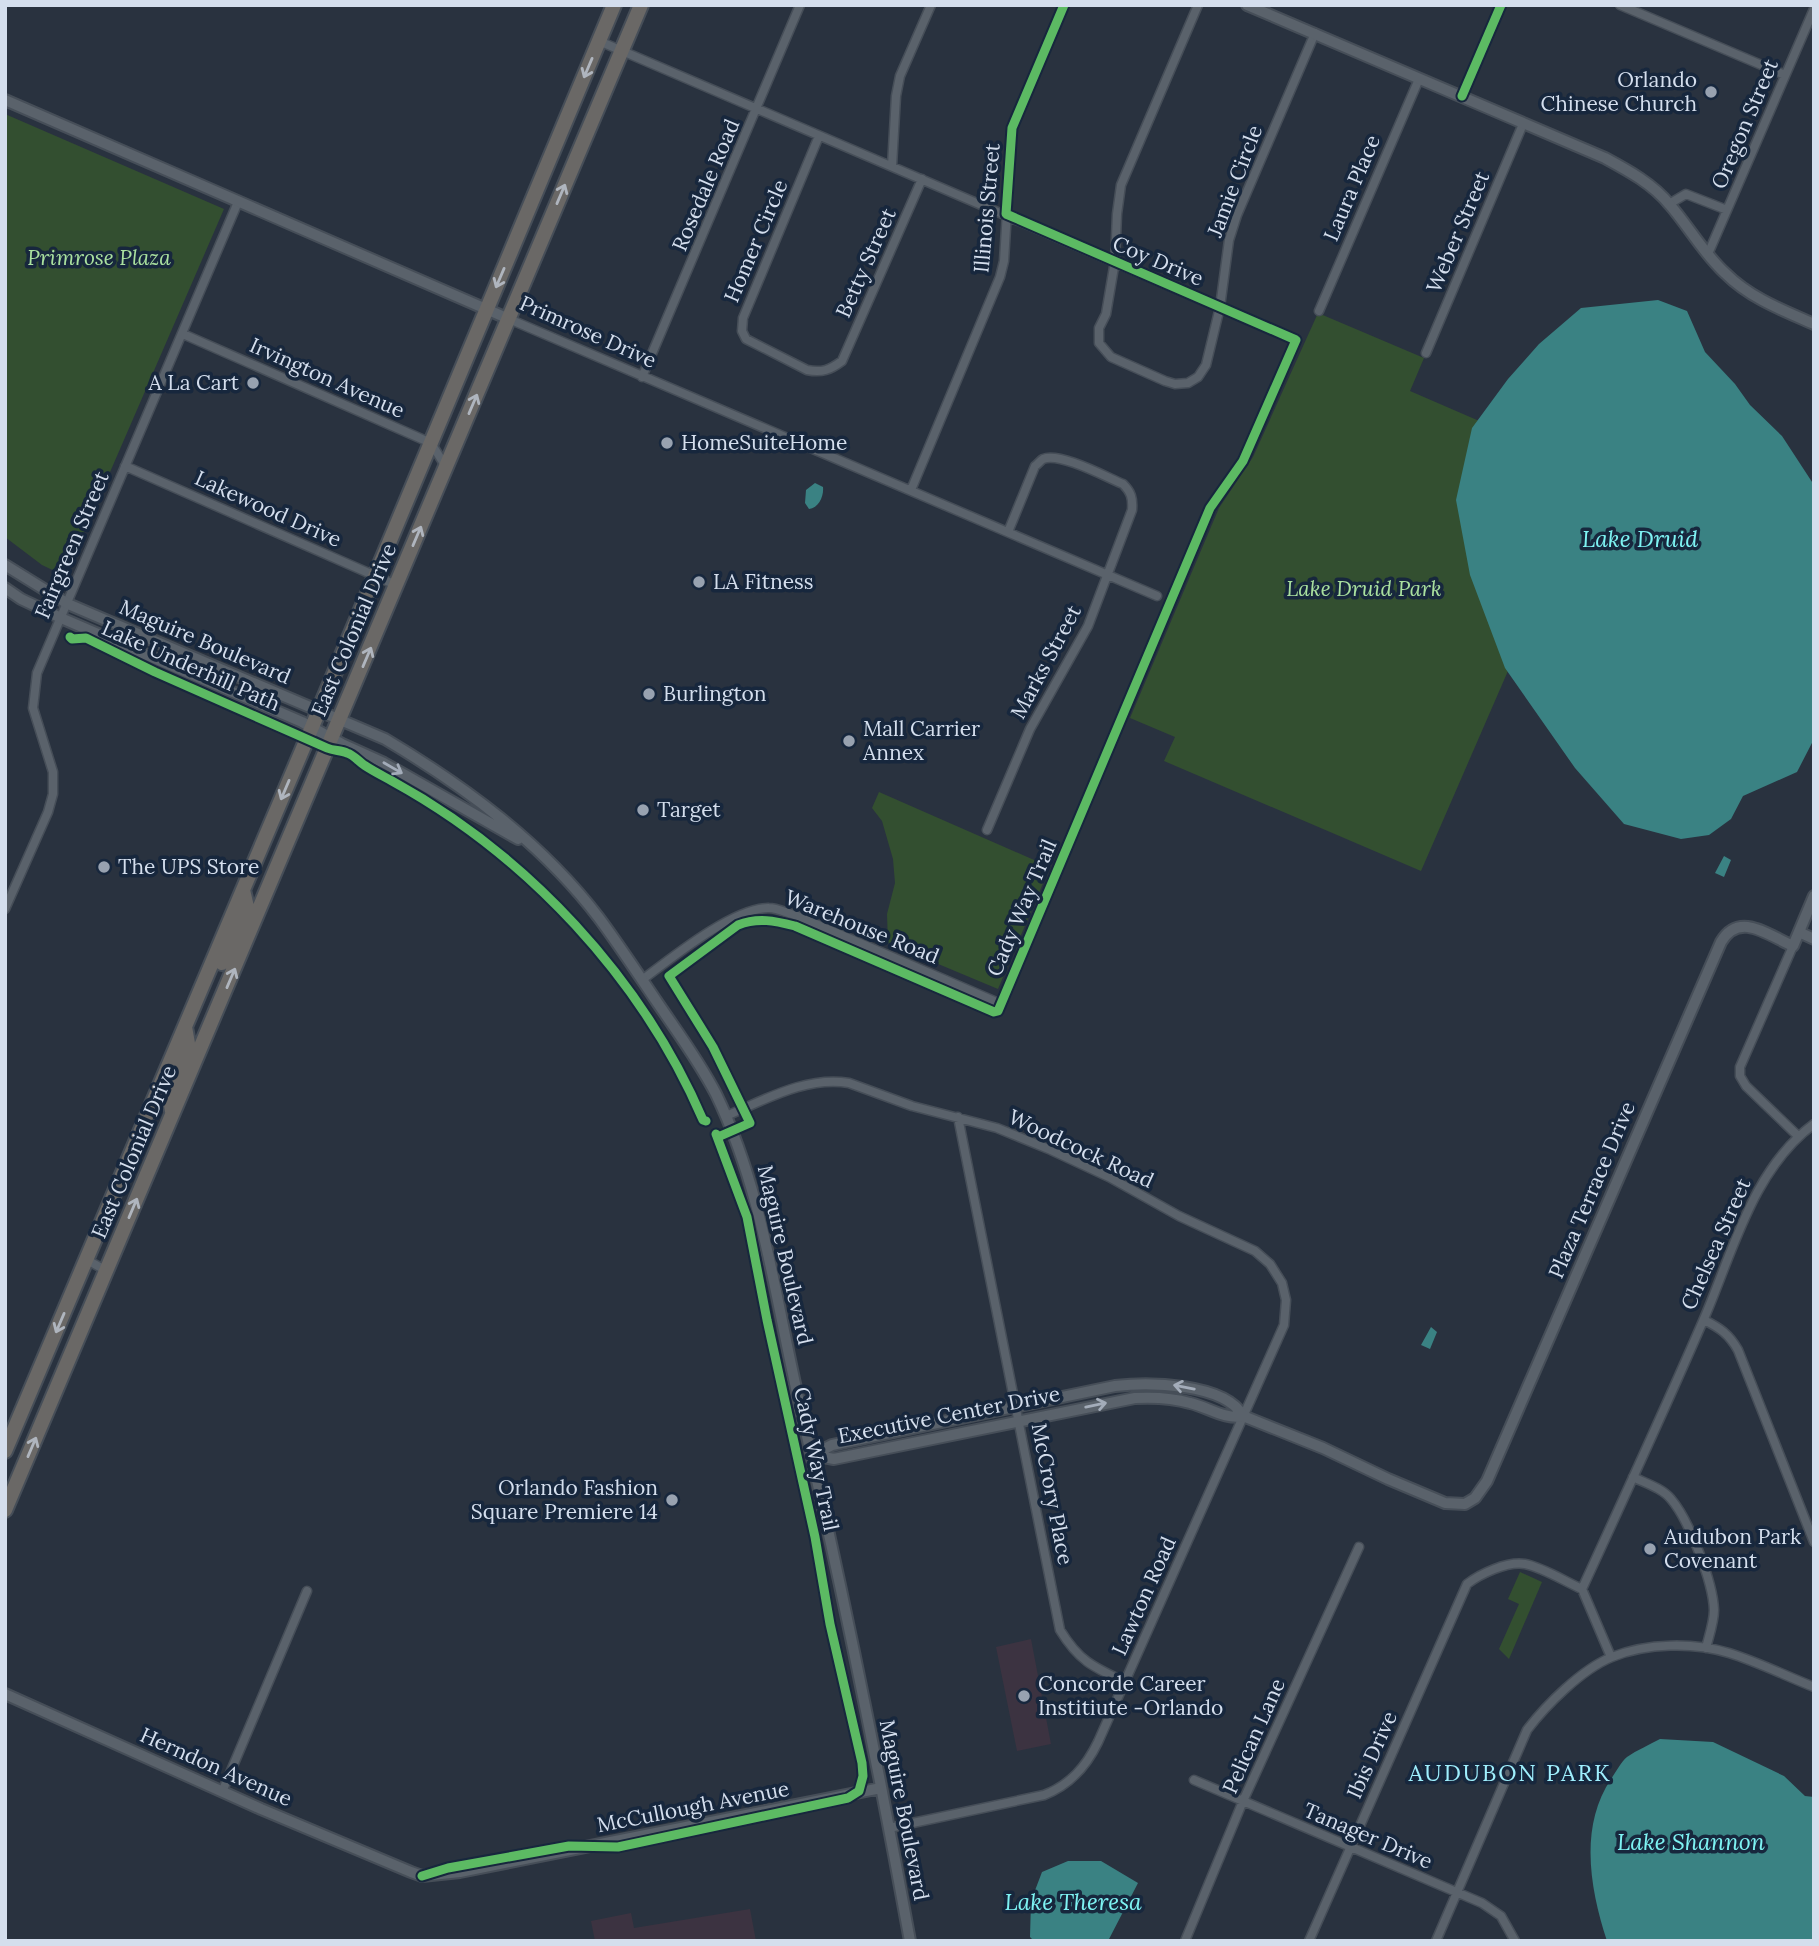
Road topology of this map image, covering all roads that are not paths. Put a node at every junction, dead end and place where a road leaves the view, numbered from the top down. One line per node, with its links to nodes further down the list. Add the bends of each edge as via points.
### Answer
1 (614, 5): 12 (highway, East Colonial Drive)
2 (641, 5): 13 (highway, East Colonial Drive)
3 (800, 5): 18 (street, Rosedale Road)
4 (931, 5): 21 (street, via 900,76)
5 (1064, 5): 26 (street, Illinois Street, via 1012,128)
6 (1198, 5): 28 (street, via 1121,185)
7 (1501, 5): 16 (street)
8 (1620, 5): 14 (street)
9 (1254, 7): 11 (street)
10 (1814, 9): 14 (street, Oregon Street)
11 (1315, 33): 15 (street); 29 (street, Jamie Circle, via 1233,227)
12 (599, 41): 13 (street, Coy Drive); 30 (highway, East Colonial Drive, one-way to 30)
13 (622, 51): 18 (street, Coy Drive); 32 (highway, East Colonial Drive, one-way to 13)
14 (1785, 75): 25 (street, Oregon Street)
15 (1419, 79): 16 (street); 31 (street, Laura Place)
16 (1462, 96): 19 (street)
17 (5, 100): 23 (street, Primrose Drive)
18 (757, 109): 20 (street, Coy Drive); 38 (street, Rosedale Road)
19 (1523, 124): 24 (street, via 1629,170); 36 (street, Weber Street)
20 (820, 136): 21 (street, Coy Drive); 37 (street, Homer Circle, via 743,318 742,331 757,347 807,370 831,370)
21 (892, 166): 22 (street, Coy Drive)
22 (922, 179): 26 (street, Coy Drive); 37 (street, Betty Street)
23 (238, 202): 30 (street, Primrose Drive); 34 (street, Fairgreen Street)
24 (1669, 204): 25 (street, via 1686,194); 27 (street)
25 (1727, 210): 27 (street, Oregon Street)
26 (1006, 214): 28 (street, Coy Drive); 42 (street, Illinois Street, via 1000,277)
27 (1708, 254): 33 (street, via 1752,295)
28 (1115, 261): 29 (street, Coy Drive); 29 (street, Jamie Circle, via 1099,343 1111,357 1165,381 1188,383 1198,377 1206,365)
29 (1220, 307): 35 (street, Coy Drive)
30 (487, 309): 32 (street, Primrose Drive); 39 (highway, East Colonial Drive)
31 (1319, 312)
32 (509, 319): 38 (street, Primrose Drive); 41 (highway, East Colonial Drive, one-way to 32)
33 (1814, 324)
34 (183, 334): 39 (street, Irvington Avenue); 40 (street, Fairgreen Street)
35 (1296, 340)
36 (1426, 353)
37 (842, 361)
38 (642, 377): 42 (street, Primrose Drive)
39 (431, 443): 41 (street); 45 (highway, East Colonial Drive)
40 (125, 466): 45 (street, Lakewood Drive); 50 (street, Fairgreen Street)
41 (446, 467): 47 (highway, East Colonial Drive, one-way to 41)
42 (911, 490): 43 (street, Primrose Drive)
43 (1008, 532): 46 (street, Primrose Drive); 46 (street, Marks Street, via 1042,459 1064,460 1123,484 1133,500 1132,510)
44 (5, 565): 50 (street, Maguire Boulevard)
45 (375, 576): 47 (street, Lakewood Drive); 52 (highway, East Colonial Drive)
46 (1108, 576): 49 (street, Primrose Drive); 56 (street, Marks Street, via 1088,626 1030,729)
47 (396, 585): 53 (highway, East Colonial Drive, one-way to 47)
48 (5, 588): 51 (street, Maguire Boulevard)
49 (1157, 596)
50 (68, 604): 51 (street, Fairgreen Street); 52 (street, Maguire Boulevard)
51 (61, 618): 54 (street, Maguire Boulevard); 60 (street, Fairgreen Street, via 37,673 33,708 53,772 53,794)
52 (319, 711): 53 (street, Maguire Boulevard); 54 (highway, East Colonial Drive)
53 (340, 720): 55 (highway, East Colonial Drive); 57 (street, Maguire Boulevard, via 385,738 427,764 494,811)
54 (312, 727): 55 (street, Maguire Boulevard); 58 (highway, East Colonial Drive, one-way to 58)
55 (332, 738): 57 (street, Maguire Boulevard, one-way to 57); 67 (highway, East Colonial Drive, one-way to 55)
56 (987, 830)
57 (530, 845): 64 (street, Maguire Boulevard, via 597,916)
58 (243, 890): 66 (highway, East Colonial Drive); 67 (highway, via 247,907 199,1017)
59 (1814, 896): 61 (street)
60 (5, 909)
61 (1798, 932): 62 (street); 63 (street)
62 (1814, 939)
63 (1793, 946): 72 (street, via 1742,1060 1740,1076); 83 (street, Plaza Terrace Drive, via 1750,927 1740,925 1727,932 1483,1488 1465,1504)
64 (642, 980): 65 (street, Warehouse Road, via 720,925 746,912 769,908); 69 (street, Maguire Boulevard, via 697,1058)
65 (1001, 1004)
66 (185, 1027): 68 (highway, via 189,1049 170,1099); 73 (highway, East Colonial Drive)
67 (204, 1041): 68 (highway, East Colonial Drive)
68 (173, 1115): 74 (highway, East Colonial Drive, one-way to 68)
69 (726, 1116): 70 (street, Woodcock Road, via 790,1089 838,1081); 81 (street, Maguire Boulevard, via 753,1189)
70 (958, 1117): 75 (street, Woodcock Road, via 1051,1150 1250,1248 1270,1264); 77 (street, McCrory Place)
71 (1814, 1124): 72 (street, Chelsea Street)
72 (1798, 1136): 76 (street, Chelsea Street, via 1745,1218)
73 (86, 1261): 74 (street, East Colonial Drive); 80 (highway, East Colonial Drive, one-way to 80)
74 (107, 1271): 84 (highway, East Colonial Drive, one-way to 74)
75 (1282, 1283): 78 (street, Lawton Road, via 1284,1325)
76 (1704, 1320): 82 (street, Chelsea Street); 85 (street, via 1722,1329 1738,1350)
77 (1016, 1407): 78 (street, Executive Center Drive, one-way to 77, via 1235,1405 1213,1395 1152,1383); 79 (street, McCrory Place); 81 (street, Executive Center Drive, via 832,1445)
78 (1243, 1416): 79 (street, Executive Center Drive, one-way to 78, via 1149,1398 1184,1401 1230,1417); 83 (street, Executive Center Drive); 91 (street, Lawton Road)
79 (1019, 1421): 81 (street, Executive Center Drive, via 834,1459); 91 (street, McCrory Place, via 1060,1630 1074,1652 1094,1668)
80 (5, 1451)
81 (813, 1455): 95 (street, Maguire Boulevard)
82 (1633, 1477): 87 (street, Chelsea Street); 89 (street, via 1670,1497 1702,1561 1714,1614)
83 (1445, 1503)
84 (5, 1510)
85 (1814, 1542)
86 (1359, 1547): 97 (street, Pelican Lane)
87 (1582, 1589): 90 (street); 99 (street, Ibis Drive, via 1526,1564 1512,1564 1467,1584)
88 (307, 1591): 96 (street)
89 (1706, 1647): 90 (street, via 1649,1647); 92 (street)
90 (1611, 1657): 101 (street, via 1544,1707 1527,1730)
91 (1125, 1682): 98 (street, Lawton Road, via 1090,1758 1064,1785 1036,1797)
92 (1814, 1687)
93 (5, 1694): 96 (street, Herndon Avenue)
94 (1194, 1780): 97 (street, Tanager Drive)
95 (881, 1788): 98 (street, Maguire Boulevard); 100 (street, McCullough Avenue, via 460,1872 422,1877)
96 (222, 1792): 100 (street, Herndon Avenue)
97 (1243, 1801): 99 (street, Tanager Drive); 103 (street, Pelican Lane)
98 (889, 1828): 102 (street, Maguire Boulevard)
99 (1350, 1848): 101 (street, Tanager Drive); 104 (street, Ibis Drive)
100 (411, 1872)
101 (1456, 1893): 105 (street); 106 (street, Tanager Drive, via 1501,1916)
102 (910, 1941)
103 (1185, 1941)
104 (1309, 1941)
105 (1436, 1941)
106 (1515, 1941)

